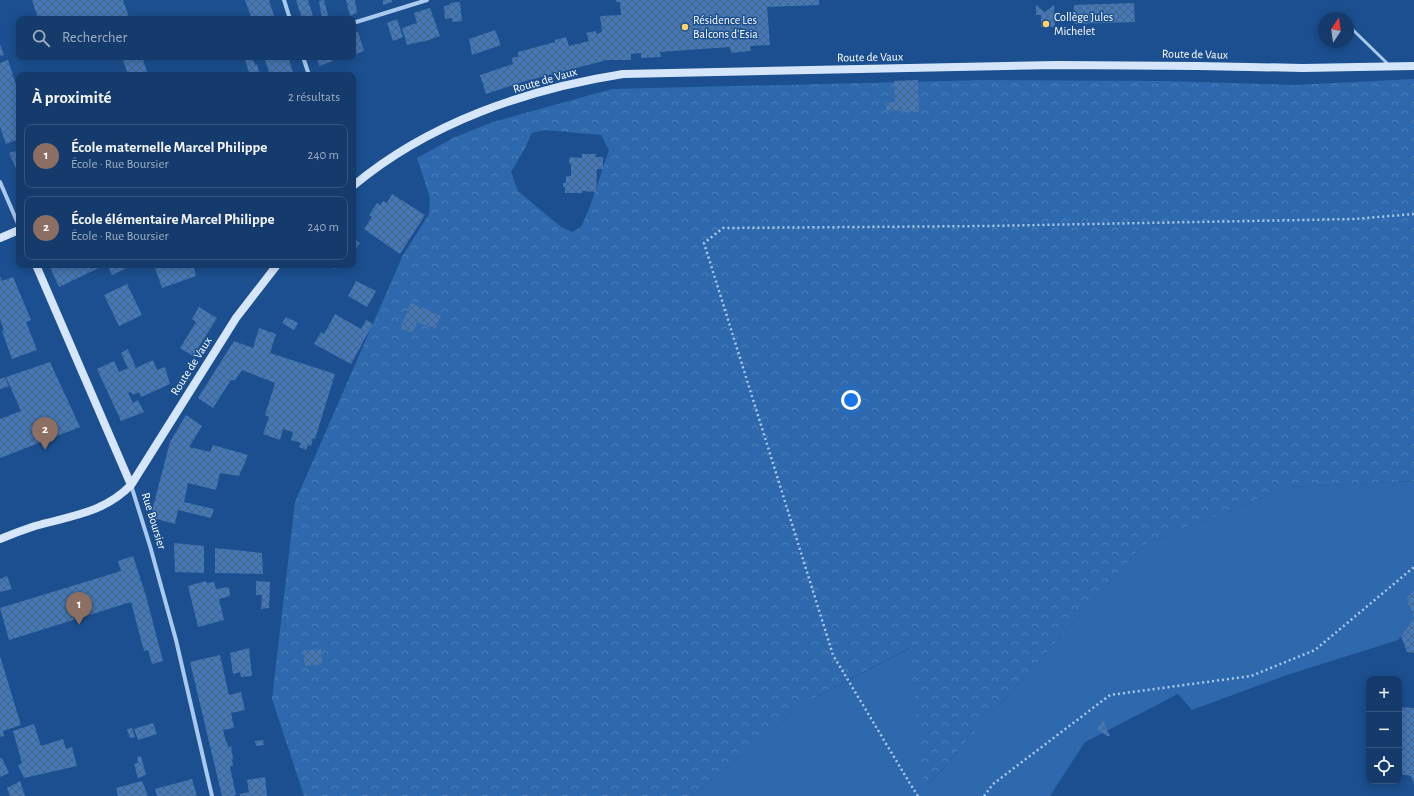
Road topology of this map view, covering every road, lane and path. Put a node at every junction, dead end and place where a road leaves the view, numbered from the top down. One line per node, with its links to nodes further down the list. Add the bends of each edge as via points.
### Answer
1 (284, 0): 3 (street)
2 (426, 0): 4 (street)
3 (289, 16)
4 (356, 22)
5 (1354, 31): 8 (lane)
6 (304, 60): 9 (street)
7 (1414, 66): 8 (main road, Route de Vaux)
8 (1391, 67): 11 (main road, Route de Vaux, via 1065,65 623,74 540,93 479,112 426,137 375,168)
9 (308, 72)
10 (0, 182): 13 (street)
11 (356, 184)
12 (1414, 214): 22 (path, via 1346,220 723,228 704,243 832,655)
13 (16, 219)
14 (16, 231): 15 (main road)
15 (0, 238)
16 (37, 268): 18 (main road, Rue Boursier)
17 (275, 268): 18 (main road, Route de Vaux, via 236,318)
18 (131, 485): 19 (main road, Route de Vaux, via 117,498 96,509); 21 (street, Rue Boursier, via 176,640)
19 (0, 539)
20 (1414, 567): 23 (path, via 1315,650 1252,676 1110,695 993,784)
21 (212, 796)
22 (918, 796)
23 (984, 796)

